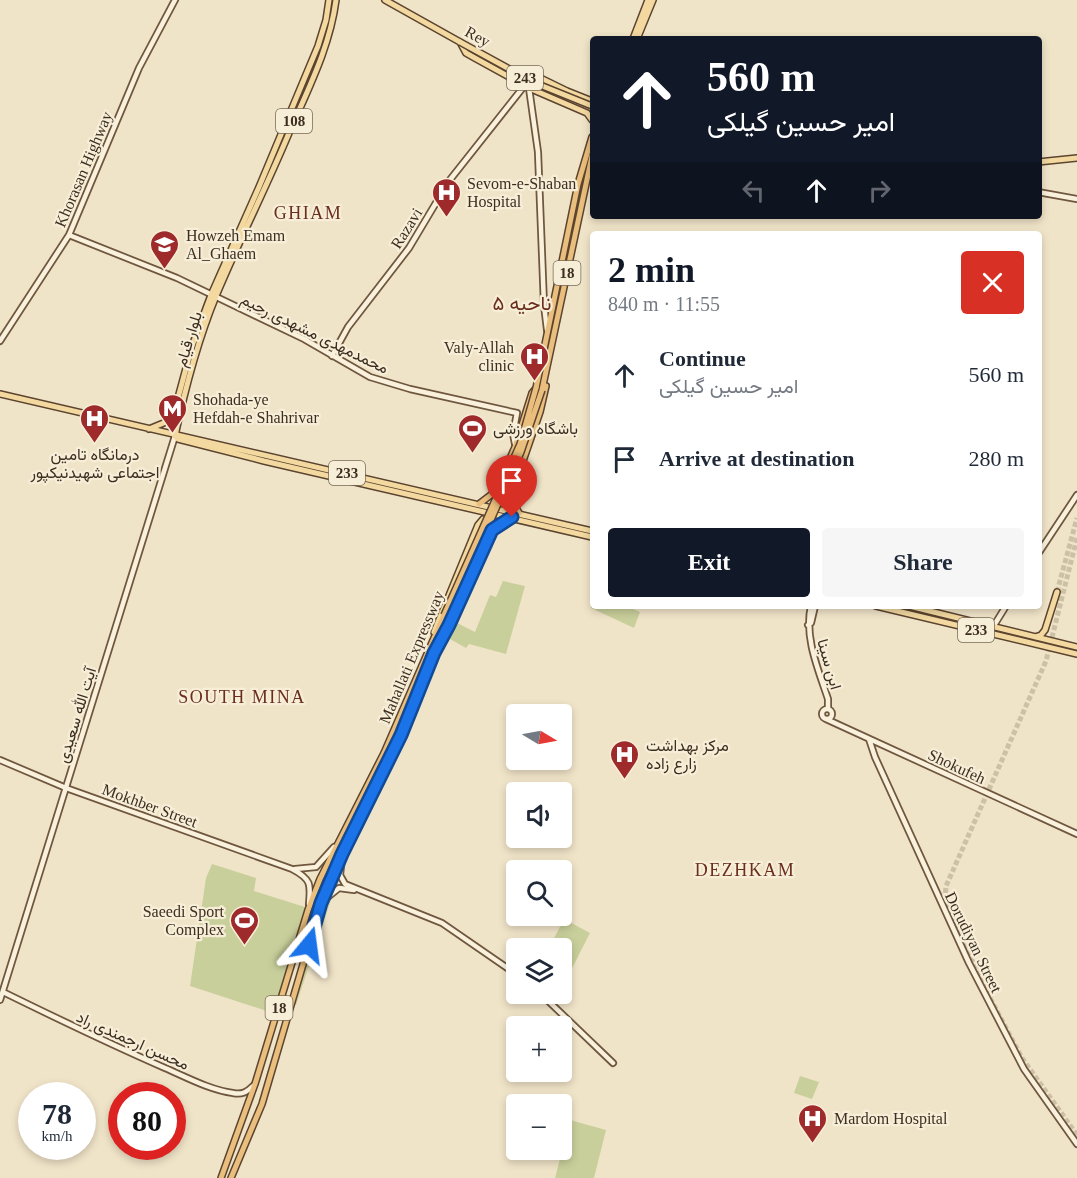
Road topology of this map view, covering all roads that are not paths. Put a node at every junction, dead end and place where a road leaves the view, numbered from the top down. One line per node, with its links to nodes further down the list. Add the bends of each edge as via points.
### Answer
1 (175, 0): 22 (main road, Khorasan Highway, via 139,68)
2 (385, 0): 8 (main road, Rey / 243)
3 (648, 0): 6 (main road)
4 (652, 0): 7 (main road)
5 (334, 1): 23 (main road, بلوار قیام / 108, via 332,29 322,55 267,185)
6 (634, 36)
7 (638, 36)
8 (460, 42): 10 (main road, via 466,53); 11 (main road, Rey / 243, bridge, via 535,83)
9 (526, 71): 10 (main road); 12 (main road)
10 (527, 86): 13 (main road); 24 (main road, via 538,152); 26 (main road, Razavi, via 449,181 410,248 348,327)
11 (590, 102)
12 (590, 102)
13 (590, 113)
14 (590, 143): 19 (highway, Mahallati Expressway / 18)
15 (1077, 158): 16 (main road)
16 (1042, 162)
17 (590, 166): 20 (highway, Mahallati Expressway / 18)
18 (1042, 193): 21 (main road)
19 (575, 197): 20 (highway, via 580,194); 24 (highway, Mahallati Expressway / 18)
20 (583, 199): 27 (highway, Mahallati Expressway / 18)
21 (1077, 199)
22 (69, 235): 23 (main road, محمدمهدی مشهدی رحیم, via 154,267); 25 (main road, Khorasan Highway)
23 (213, 296): 26 (main road, محمدمهدی مشهدی رحیم); 30 (main road, 108, via 192,346 171,417 166,423); 31 (main road, بلوار قیام / 108)
24 (548, 333): 28 (highway, Mahallati Expressway / 18)
25 (0, 341)
26 (332, 356): 32 (main road, محمدمهدی مشهدی رحیم, via 381,381 516,413)
27 (547, 368): 28 (highway, Mahallati Expressway / 18); 33 (highway, via 540,412)
28 (539, 389): 32 (highway, via 532,393); 51 (highway, Mahallati Expressway / 18, bridge, via 520,444)
29 (0, 394): 30 (main road, 233)
30 (147, 429): 31 (main road, 233)
31 (175, 436): 36 (main road, 233); 38 (main road, 233, via 273,463); 56 (main road, آیت الله سعیدی)
32 (515, 447): 34 (highway)
33 (513, 490): 34 (highway, via 502,499 496,497); 37 (highway)
34 (496, 491): 36 (highway)
35 (1077, 495): 42 (main road)
36 (479, 504): 37 (main road, 233)
37 (519, 513): 40 (main road, 233)
38 (512, 517): 39 (main road); 41 (main road, 233)
39 (492, 530): 51 (main road, via 454,613); 51 (main road, via 488,520 483,519 478,525 440,613)
40 (590, 531)
41 (590, 536)
42 (1042, 548)
43 (1057, 592): 49 (main road, via 1045,630)
44 (813, 609): 53 (main road, ابن سینا, via 809,638 828,699 828,709 822,713)
45 (889, 609): 52 (main road, 233)
46 (921, 609): 48 (main road, 233)
47 (1004, 609): 48 (main road)
48 (993, 627): 49 (main road, 233)
49 (1033, 637): 50 (main road, 233)
50 (1077, 647)
51 (432, 650): 58 (highway, Mahallati Expressway / 18); 59 (highway, Mahallati Expressway / 18, via 401,735)
52 (1077, 654)
53 (826, 719): 54 (main road, Shokufeh)
54 (869, 739): 57 (main road, Shokufeh); 70 (main road, Dorudiyan Street, via 969,963 1024,1069)
55 (0, 760): 56 (main road, Mokhber Street)
56 (66, 788): 60 (main road, Mokhber Street); 65 (main road, آیت الله سعیدی)
57 (1077, 834)
58 (340, 840): 60 (main road, via 319,866); 63 (highway, Mahallati Expressway / 18)
59 (342, 854): 61 (main road, via 342,880); 62 (highway, Mahallati Expressway / 18)
60 (292, 869): 63 (main road, via 308,881)
61 (357, 890): 62 (main road, via 336,889); 64 (main road, via 442,923)
62 (321, 903): 72 (highway, Mahallati Expressway / 18, via 262,1104)
63 (308, 910): 69 (highway, Mahallati Expressway / 18)
64 (506, 967)
65 (3, 992): 66 (main road, آیت الله سعیدی); 69 (main road, محسن ارجمندی راد, via 124,1051 213,1088 234,1094 248,1092)
66 (0, 1000)
67 (552, 1004): 68 (main road)
68 (614, 1063)
69 (255, 1084): 71 (highway, Mahallati Expressway / 18)
70 (1077, 1144)
71 (221, 1178)
72 (231, 1178)

